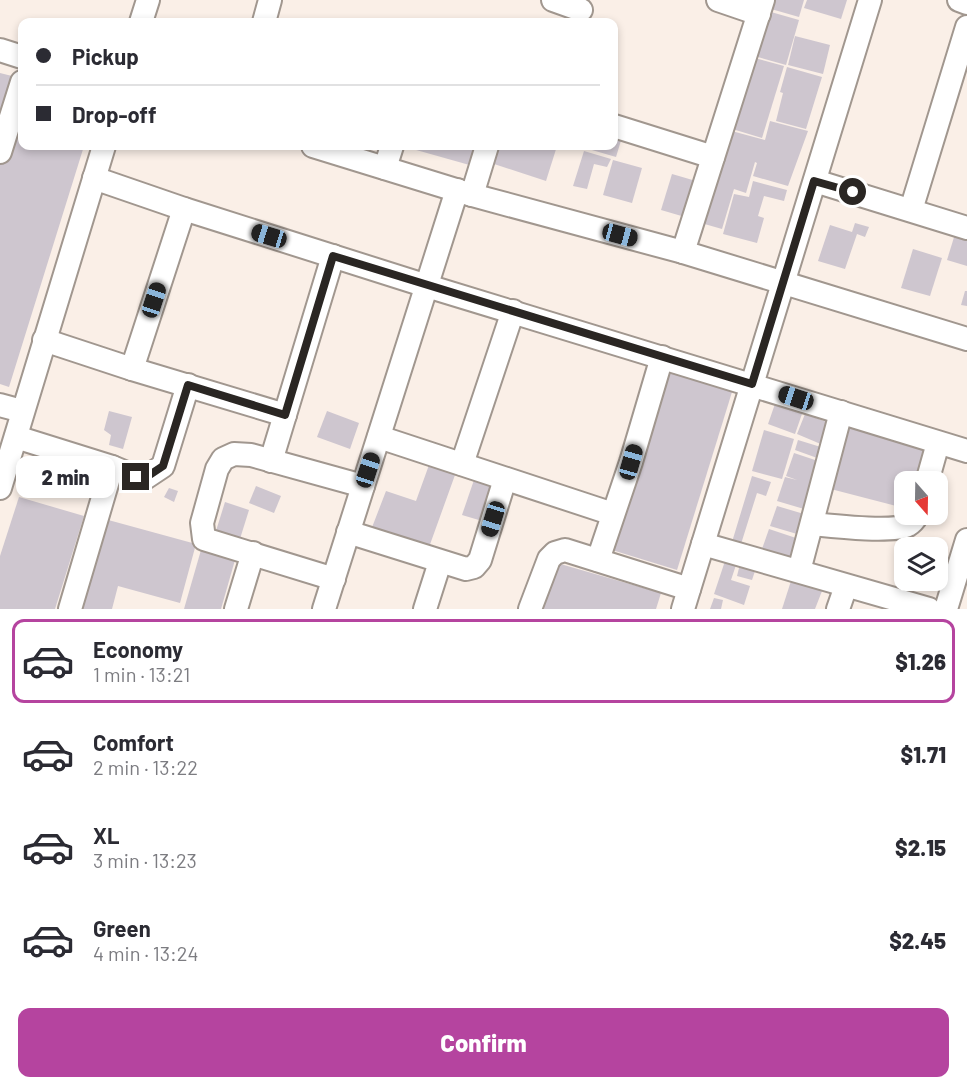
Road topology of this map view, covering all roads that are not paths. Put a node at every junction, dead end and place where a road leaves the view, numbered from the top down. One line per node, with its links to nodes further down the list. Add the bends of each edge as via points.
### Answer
1 (148, 0): 9 (street)
2 (553, 0): 8 (street)
3 (718, 0): 7 (street)
4 (870, 0): 24 (street)
5 (959, 0): 6 (street)
6 (967, 3)
7 (761, 7): 21 (street)
8 (581, 11)
9 (142, 18)
10 (967, 27): 12 (street)
11 (0, 50): 13 (street)
12 (964, 51): 27 (street)
13 (18, 56)
14 (18, 95): 20 (street)
15 (618, 127): 21 (street)
16 (103, 150): 23 (street)
17 (326, 150): 22 (street)
18 (391, 150): 22 (street)
19 (485, 150): 25 (street)
20 (0, 152)
21 (713, 157): 29 (street)
22 (385, 168): 25 (street)
23 (94, 178): 26 (street); 35 (street)
24 (814, 181): 27 (street); 31 (street)
25 (465, 192): 29 (street); 32 (street)
26 (184, 209): 30 (street); 37 (street)
27 (911, 210): 28 (street)
28 (965, 221)
29 (683, 252): 31 (street)
30 (333, 256): 32 (street); 43 (street)
31 (783, 283): 34 (street); 38 (street)
32 (427, 285): 33 (street); 45 (street)
33 (513, 311): 36 (street); 49 (street)
34 (967, 339)
35 (44, 340): 37 (street); 41 (street)
36 (662, 357): 38 (street); 55 (street)
37 (132, 369): 39 (street)
38 (752, 384): 42 (street); 60 (street)
39 (188, 385): 43 (street); 50 (street, via 163,466 145,478)
40 (0, 405): 41 (street)
41 (22, 411): 44 (street)
42 (841, 412): 46 (street); 56 (street)
43 (285, 415): 48 (street)
44 (16, 437): 50 (street); 54 (street)
45 (378, 437): 49 (street); 53 (street)
46 (938, 443): 47 (street); 51 (street)
47 (967, 451)
48 (271, 460): 53 (street); 61 (street, via 234,454 223,459 202,523 204,539)
49 (462, 464): 52 (street)
50 (112, 467): 68 (street)
51 (930, 471)
52 (506, 478): 55 (street); 63 (street, via 480,560 466,569)
53 (363, 486): 58 (street)
54 (0, 488)
55 (613, 514): 62 (street)
56 (812, 524): 57 (street, via 858,528); 64 (street)
57 (908, 525)
58 (348, 532): 63 (street); 65 (street)
59 (967, 540): 75 (street)
60 (703, 544): 64 (street); 67 (street)
61 (253, 553): 65 (street); 69 (street)
62 (598, 560): 67 (street); 72 (street, via 565,550 555,553 549,559)
63 (440, 562): 71 (street)
64 (799, 571): 66 (street)
65 (334, 579): 70 (street)
66 (846, 585): 73 (street); 74 (street)
67 (686, 599)
68 (70, 609)
69 (236, 609)
70 (324, 609)
71 (425, 609)
72 (530, 609)
73 (838, 609)
74 (929, 609)
75 (946, 609)

